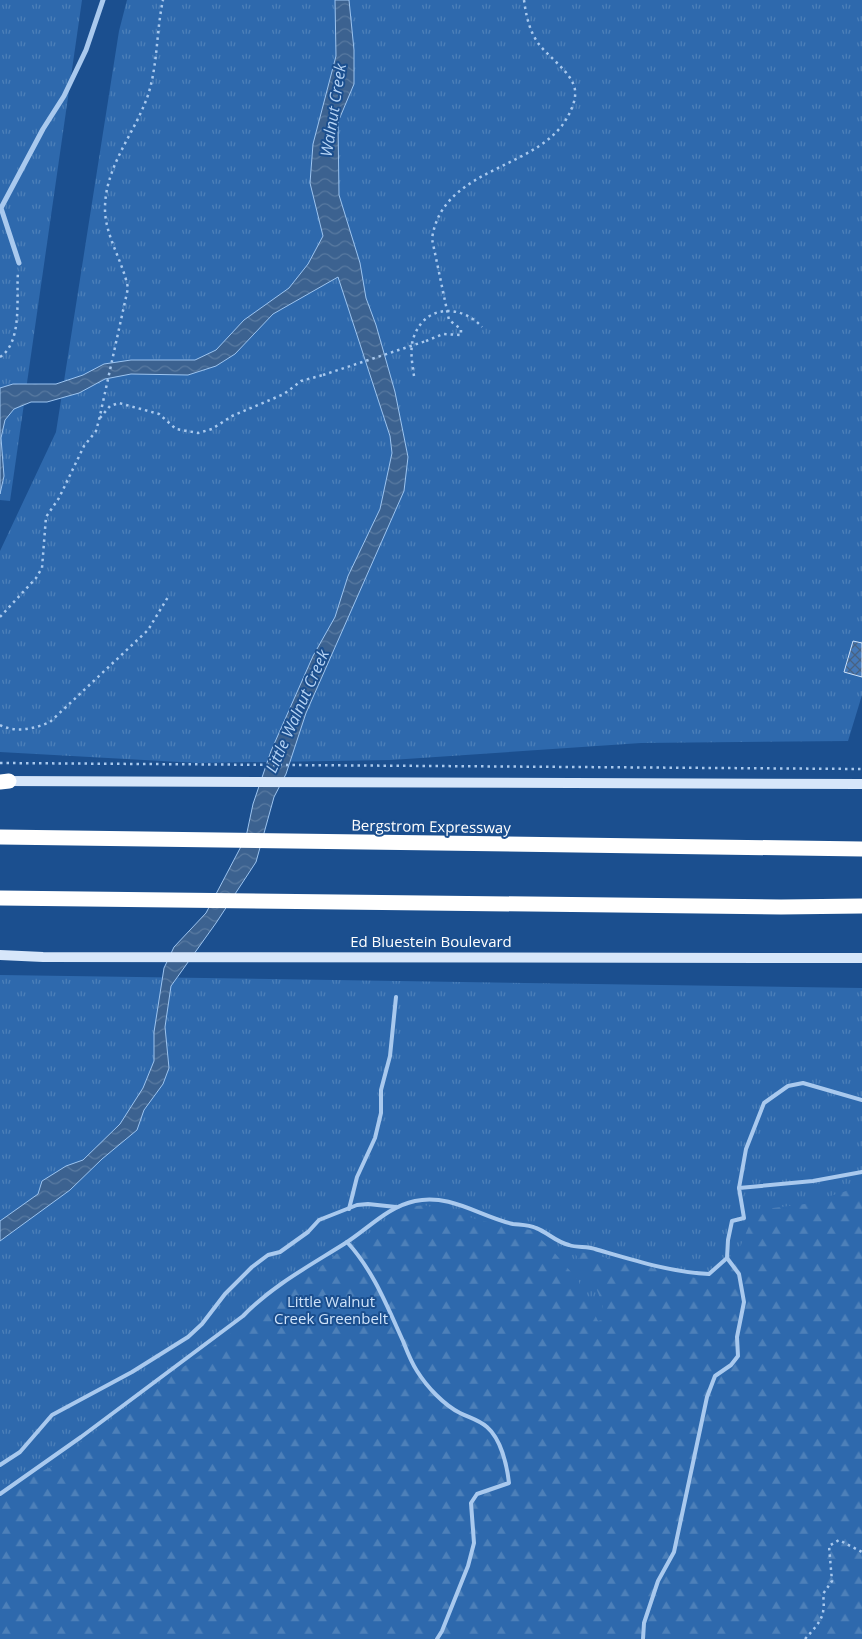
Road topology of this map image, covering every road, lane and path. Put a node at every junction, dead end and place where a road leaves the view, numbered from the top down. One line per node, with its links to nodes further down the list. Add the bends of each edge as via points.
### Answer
1 (103, 0): 4 (street, via 86,50 71,81 1,208)
2 (163, 0): 9 (path, via 147,97 117,157 106,191 105,213 128,288)
3 (524, 0): 5 (path, via 528,22 538,42 571,78 576,92 573,105 564,126 546,142 463,188 439,215 432,239)
4 (19, 263): 7 (path, via 16,332 6,353)
5 (446, 310): 6 (path, via 473,317); 8 (path, via 425,321 415,333 410,354); 9 (path, bridge, via 449,320 461,329 461,335 444,334 301,381 284,394 232,416 212,429 198,433 176,429 158,414 120,403 110,406)
6 (482, 327)
7 (0, 357)
8 (414, 376)
9 (99, 420): 11 (path, via 46,517 42,568)
10 (168, 597): 12 (path, via 148,630 50,722 35,728 19,729)
11 (0, 617)
12 (0, 724)
13 (0, 763): 14 (path)
14 (862, 769)
15 (3, 781): 16 (main road)
16 (862, 784)
17 (0, 837): 18 (highway, Bergstrom Expressway)
18 (862, 849)
19 (0, 898): 20 (highway)
20 (862, 906)
21 (0, 954): 22 (main road, Ed Bluestein Boulevard, via 43,957)
22 (862, 958)
23 (396, 997): 28 (lane, via 390,1056 381,1090 375,1138 356,1177)
24 (862, 1100): 26 (lane, via 804,1083 788,1086 764,1103 746,1149)
25 (862, 1172): 26 (lane, via 813,1181)
26 (738, 1188): 30 (lane, via 744,1218 732,1221)
27 (396, 1207): 28 (lane, via 368,1204); 29 (lane); 30 (lane, via 434,1200 459,1204 513,1224 538,1228 569,1245 594,1248 619,1258 684,1273 709,1274)
28 (349, 1209): 31 (lane, via 319,1220 280,1252 268,1256 225,1294 188,1337 132,1372 52,1415 20,1452)
29 (347, 1242): 32 (lane, via 261,1298 243,1316); 34 (lane, via 361,1257 379,1289 416,1371 459,1413 489,1428 501,1449 509,1478 509,1483 477,1494 471,1503 474,1543)
30 (727, 1258): 35 (lane, via 739,1274 744,1302 738,1356 715,1376 710,1390 674,1552 658,1581 644,1623)
31 (0, 1465)
32 (0, 1494)
33 (862, 1552): 36 (path, via 839,1540 829,1546 832,1581 823,1594 825,1609 820,1623)
34 (437, 1639)
35 (644, 1639)
36 (805, 1639)

